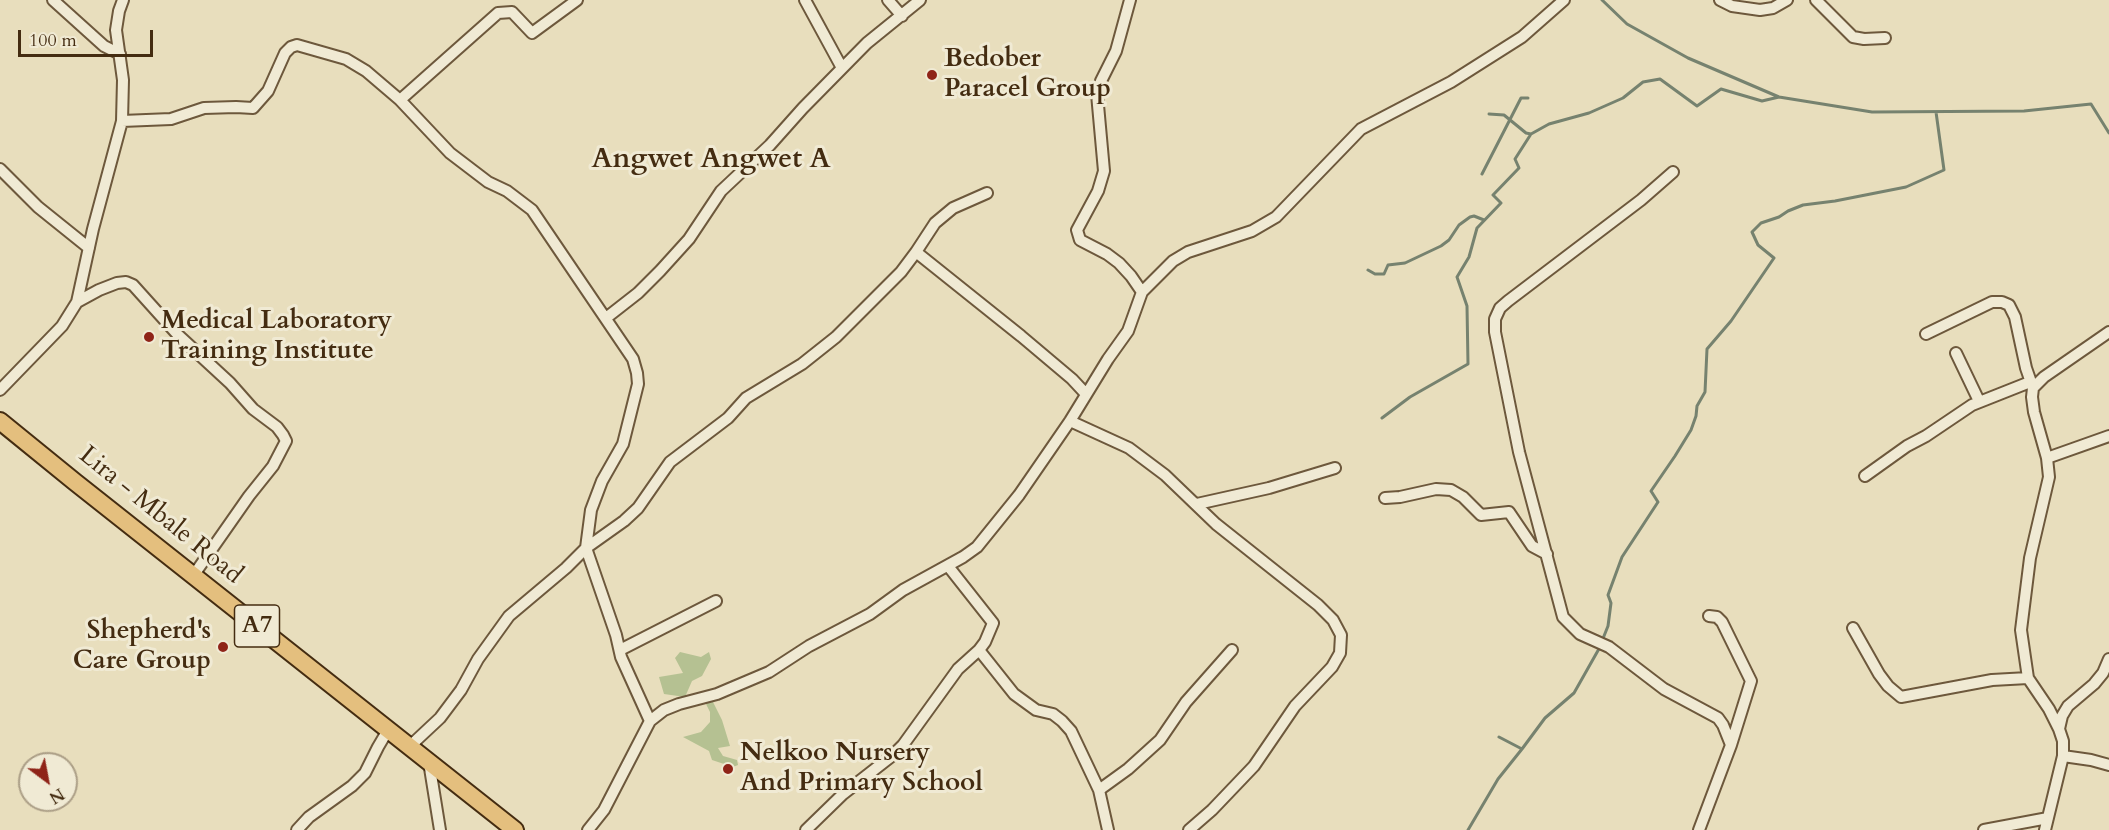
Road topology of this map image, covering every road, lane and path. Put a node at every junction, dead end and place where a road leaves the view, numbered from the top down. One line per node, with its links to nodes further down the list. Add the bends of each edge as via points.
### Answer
1 (53, 0): 14 (street, via 104,46)
2 (123, 0): 14 (street, via 117,30)
3 (577, 0): 16 (street, via 532,33 512,12 498,13)
4 (805, 0): 15 (street)
5 (888, 0): 12 (street)
6 (920, 0): 12 (street)
7 (1130, 0): 23 (street, via 1116,51 1097,94 1104,171 1077,230 1080,240 1119,263)
8 (1564, 0): 23 (street, via 1522,38 1361,129 1276,217 1252,231 1188,252 1173,261)
9 (1720, 0): 10 (street, via 1760,10)
10 (1787, 0)
11 (1816, 0): 13 (street, via 1853,37)
12 (902, 16): 15 (street)
13 (1885, 38)
14 (120, 54): 17 (street)
15 (842, 68): 25 (street, via 722,191 660,272)
16 (400, 100): 17 (street, via 346,59 297,45 285,52 268,91 253,108 204,108 171,119); 25 (street, via 450,153 532,210)
17 (122, 121): 21 (street)
18 (0, 169): 21 (street)
19 (1673, 172): 42 (street, via 1508,301 1495,319 1519,452)
20 (987, 193): 22 (street, via 953,208 934,223)
21 (88, 248): 24 (street)
22 (916, 252): 31 (street, via 1029,342); 41 (street, via 836,337 802,364 746,398 728,418 670,462 638,508)
23 (1142, 292): 31 (street, via 1128,332)
24 (77, 302): 30 (street, via 62,326); 44 (street, via 117,283 133,285 253,409 277,427 286,441 273,466)
25 (606, 318): 41 (street, via 633,359 638,384 623,444 591,510)
26 (2109, 332): 29 (street)
27 (1926, 334): 29 (street, via 1992,302 2009,305)
28 (1956, 353): 32 (street)
29 (2032, 385): 32 (street); 36 (street, via 2034,412)
30 (0, 390)
31 (1086, 394): 34 (street)
32 (1979, 402): 38 (street)
33 (0, 421): 44 (main road, Lira - Mbale Road / A7)
34 (1070, 421): 40 (street, via 1129,448); 43 (street, via 1019,495 976,547)
35 (2109, 436): 36 (street)
36 (2047, 458): 52 (street, via 2049,477 2022,614)
37 (1335, 468): 40 (street)
38 (1865, 476)
39 (1385, 498): 42 (street, via 1436,489 1455,491 1481,515 1509,512 1528,541)
40 (1197, 504): 69 (street, via 1216,524 1318,605 1335,623 1341,641 1335,664 1295,706 1254,766)
41 (586, 548): 48 (street); 57 (street, via 510,616 440,718)
42 (1546, 554): 56 (street, via 1566,622 1580,634 1616,651 1664,689 1718,718)
43 (948, 566): 49 (street, via 993,623); 53 (street, via 920,579 870,614 769,672 664,710)
44 (194, 576): 55 (main road, Lira - Mbale Road / A7)
45 (716, 601): 48 (street)
46 (1709, 616): 56 (street, via 1722,622 1751,681)
47 (1853, 628): 52 (street, via 1888,686 1901,697 1992,680)
48 (620, 650): 53 (street)
49 (979, 650): 61 (street, via 1014,694 1036,710 1053,714 1071,731); 67 (street, via 958,669 903,745)
50 (1232, 650): 61 (street, via 1186,702 1160,740)
51 (2109, 659): 54 (street, via 2094,684 2068,706)
52 (2028, 678): 54 (street)
53 (650, 721): 66 (street, via 604,810)
54 (2059, 729): 58 (street)
55 (388, 730): 57 (main road, Lira - Mbale Road / A7); 63 (street, via 365,773)
56 (1731, 745): 70 (street)
57 (409, 747): 59 (main road, Lira - Mbale Road / A7)
58 (2063, 756): 60 (street); 62 (street)
59 (429, 762): 64 (street); 65 (main road, Lira - Mbale Road / A7)
60 (2109, 765)
61 (1099, 790): 68 (street)
62 (2048, 818): 71 (street); 72 (street)
63 (297, 830)
64 (440, 830)
65 (515, 830)
66 (588, 830)
67 (806, 830)
68 (1108, 830)
69 (1189, 830)
70 (1699, 830)
71 (1984, 830)
72 (2045, 830)

